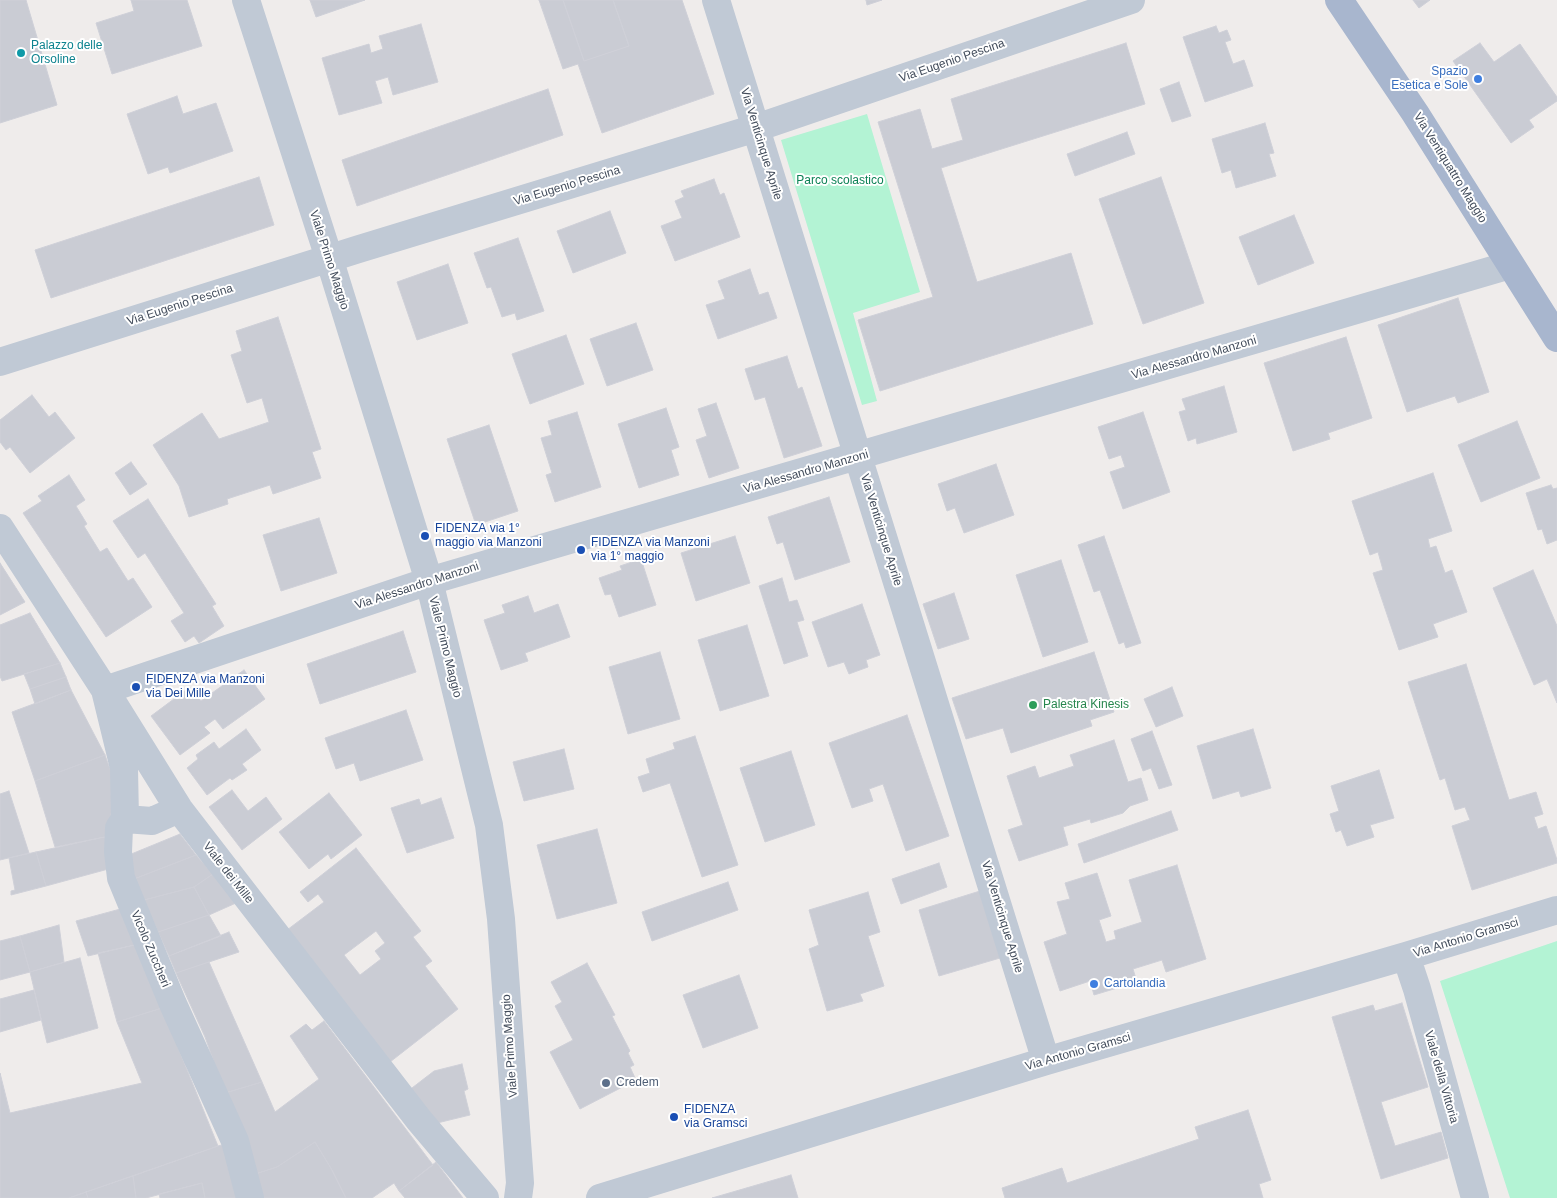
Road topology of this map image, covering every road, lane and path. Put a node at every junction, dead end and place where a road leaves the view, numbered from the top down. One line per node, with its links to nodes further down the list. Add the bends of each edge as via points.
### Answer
1 (246, 0): 6 (street, Viale Primo Maggio)
2 (716, 0): 5 (street, Via Venticinque Aprile)
3 (1131, 0): 5 (street, Via Eugenio Pescina)
4 (1339, 0): 7 (main road, Via Ventiquattro Maggio, via 1415,112)
5 (756, 128): 6 (street, Via Eugenio Pescina); 10 (street, Via Venticinque Aprile)
6 (329, 258): 9 (street, Via Eugenio Pescina); 12 (street, Viale Primo Maggio)
7 (1510, 265): 8 (main road, Via Ventiquattro Maggio); 10 (street, Via Alessandro Manzoni)
8 (1557, 338)
9 (0, 362)
10 (858, 457): 12 (street, Via Alessandro Manzoni); 18 (street, Via Venticinque Aprile)
11 (0, 528): 13 (street, Viale dei Mille)
12 (429, 581): 13 (street, Via Alessandro Manzoni); 21 (street, Viale Primo Maggio, via 489,825 501,918 520,1183)
13 (105, 690): 14 (street, Viale dei Mille); 15 (street, Vicolo Zuccheri, via 124,768)
14 (179, 809): 15 (street, via 152,821); 20 (street, Viale dei Mille, via 419,1120)
15 (125, 819): 19 (street, Vicolo Zuccheri, via 119,828 121,878 235,1142)
16 (1557, 910): 17 (street, Via Antonio Gramsci)
17 (1406, 956): 18 (street, Via Antonio Gramsci); 23 (street, Viale della Vittoria)
18 (1046, 1060): 22 (street, Via Antonio Gramsci)
19 (250, 1198)
20 (485, 1198)
21 (518, 1198)
22 (600, 1198)
23 (1475, 1198)

